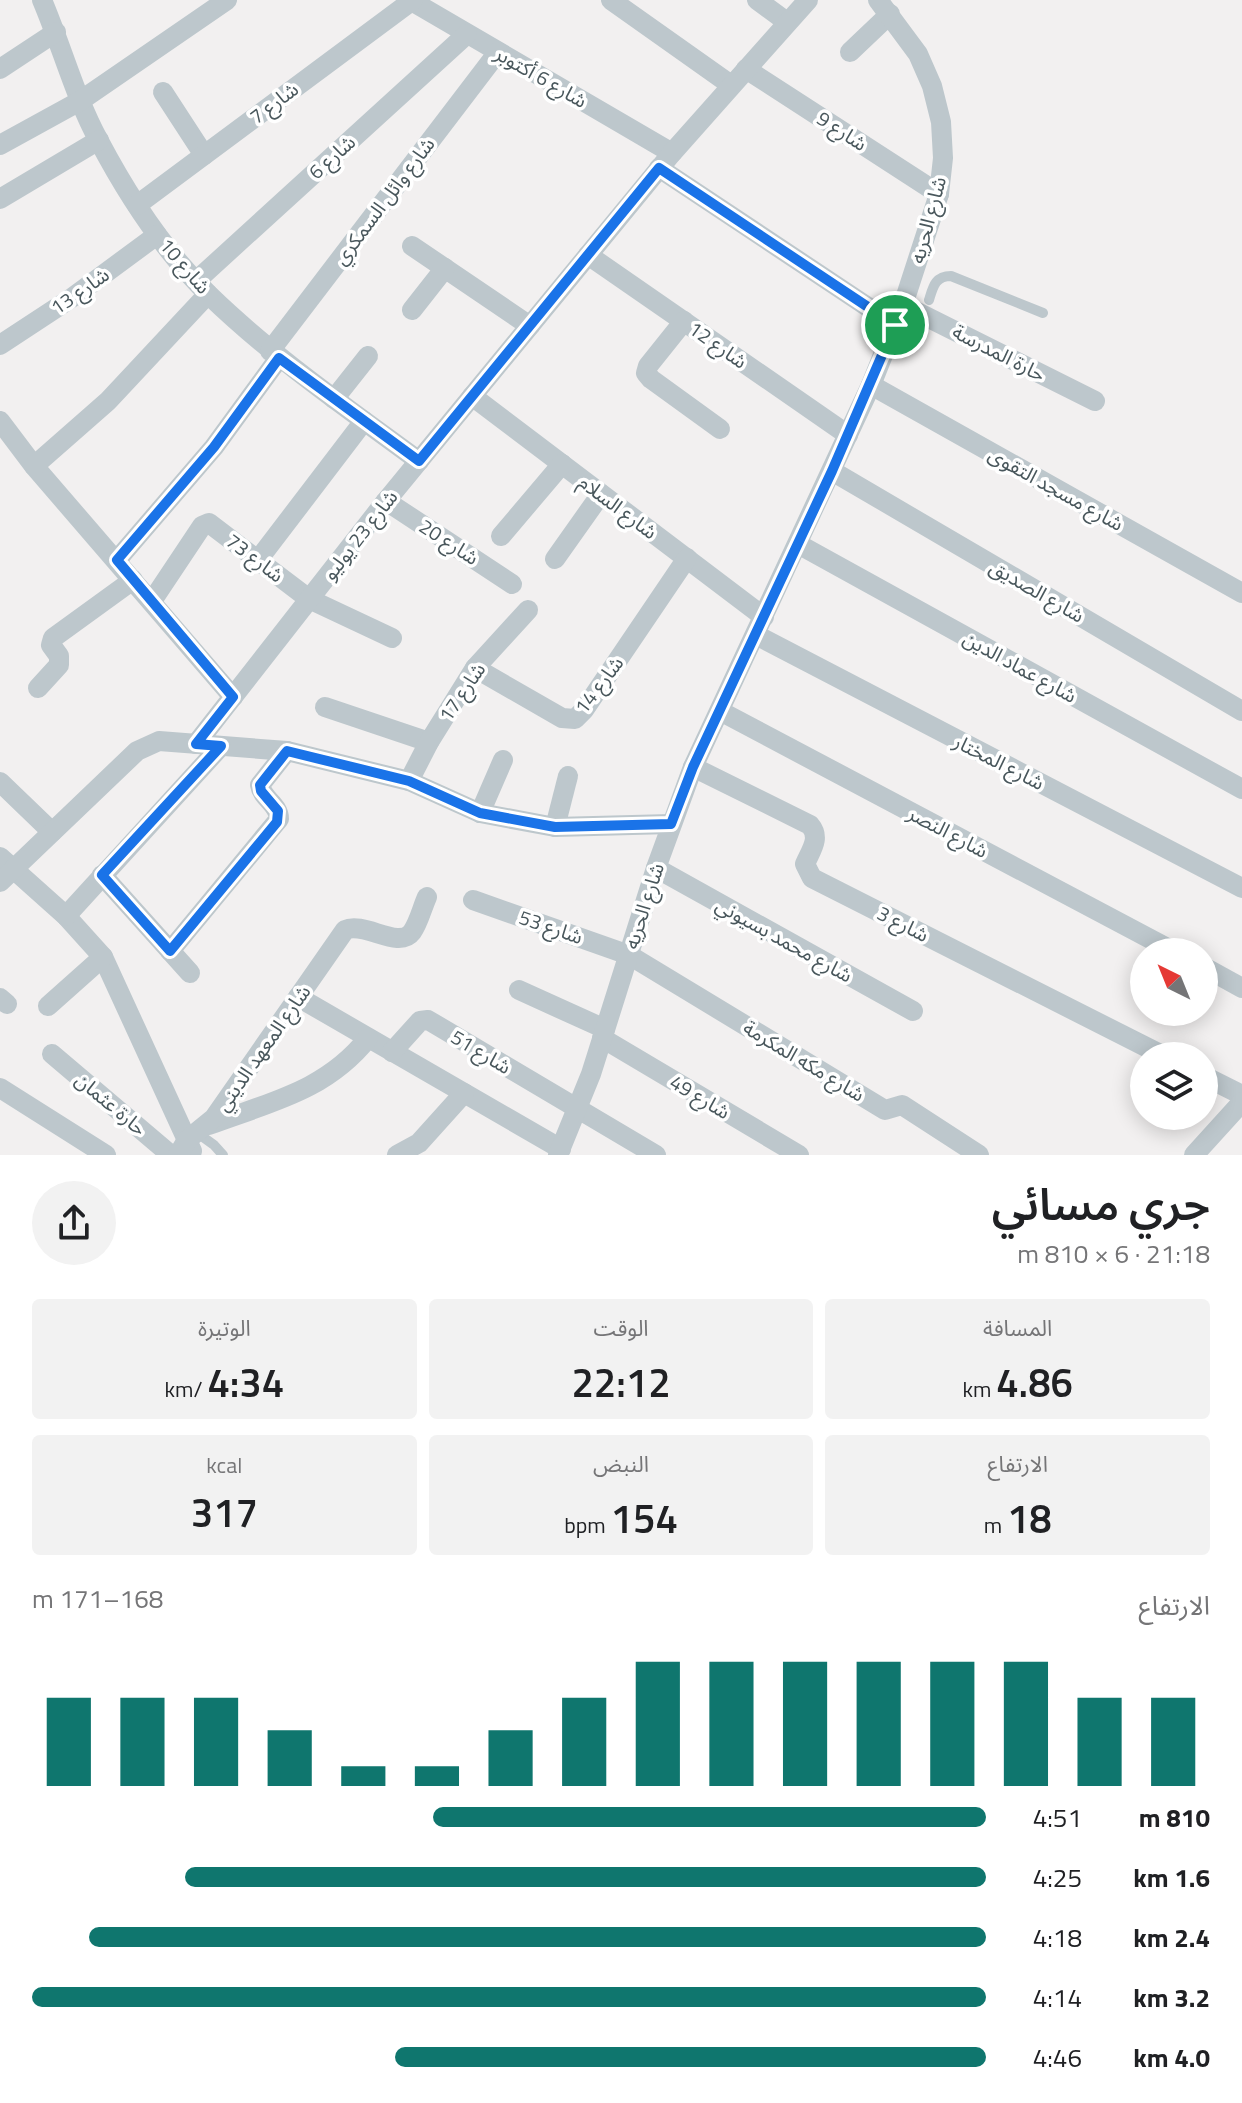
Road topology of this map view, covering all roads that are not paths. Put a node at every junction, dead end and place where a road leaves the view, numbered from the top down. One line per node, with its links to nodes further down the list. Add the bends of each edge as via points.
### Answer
1 (42, 0): 9 (street, شارع 10)
2 (227, 0): 17 (street)
3 (412, 0): 10 (street, شارع 6 أكتوبر); 20 (street, شارع 7)
4 (611, 0): 15 (street)
5 (757, 0): 8 (street)
6 (808, 0): 8 (street, شارع 23 يوليو)
7 (884, 7): 12 (street); 22 (street, شارع الحريه, via 918,54 932,86 941,122)
8 (787, 22): 14 (street, شارع 23 يوليو)
9 (56, 32): 13 (street); 17 (street, شارع 10)
10 (467, 34): 11 (street, شارع 6 أكتوبر); 31 (street, شارع 6)
11 (498, 52): 21 (street, شارع 6 أكتوبر); 40 (street, شارع وائل السمكري)
12 (850, 52)
13 (0, 69)
14 (746, 69): 15 (street, شارع 23 يوليو); 22 (street, شارع 9)
15 (731, 85): 21 (street, شارع 23 يوليو)
16 (163, 92): 20 (street)
17 (80, 101): 18 (street, شارع 10); 19 (street)
18 (99, 140): 23 (street); 24 (street, شارع 10)
19 (0, 145)
20 (204, 155): 24 (street, شارع 7)
21 (665, 160): 27 (street, شارع 23 يوليو); 37 (street, شارع 6 أكتوبر)
22 (939, 194): 29 (street, شارع الحريه)
23 (0, 199)
24 (137, 205): 25 (street, شارع 10)
25 (157, 235): 31 (street, شارع 10); 39 (street, شارع 13)
26 (412, 246): 28 (street)
27 (588, 255): 36 (street, شارع 12); 38 (street, شارع 23 يوليو)
28 (445, 268): 34 (street); 38 (street)
29 (912, 276): 30 (lane); 33 (street, شارع الحريه)
30 (933, 286): 32 (lane); 35 (lane, via 951,276)
31 (202, 287): 40 (street, شارع 10); 52 (street, شارع 6, via 108,401)
32 (929, 300)
33 (903, 305): 37 (street, شارع الحريه); 45 (street, حارة المدرسة)
34 (412, 310)
35 (1043, 313)
36 (684, 321): 48 (street, via 646,373); 49 (street, شارع 12)
37 (895, 325): 42 (street, شارع الحريه)
38 (530, 326): 43 (street, شارع 23 يوليو)
39 (0, 345)
40 (275, 354): 44 (street, شارع 10); 60 (street, شارع وائل السمكري, via 214,447)
41 (368, 356): 44 (street)
42 (871, 385): 49 (street, شارع الحريه); 64 (street, شارع مسجد التقوى)
43 (472, 396): 50 (street, شارع 23 يوليو); 51 (street, شارع السلام)
44 (334, 399): 47 (street, شارع 10)
45 (1095, 401)
46 (0, 421): 52 (street)
47 (364, 421): 50 (street, شارع 10); 61 (street)
48 (720, 429)
49 (848, 435): 53 (street, شارع الحريه)
50 (419, 461): 55 (street, شارع 23 يوليو)
51 (562, 464): 54 (street, شارع السلام); 56 (street)
52 (34, 466): 60 (street)
53 (832, 471): 57 (street, شارع الحريه); 75 (street, شارع الصديق)
54 (601, 494): 58 (street, شارع السلام); 59 (street)
55 (386, 501): 63 (street, شارع 20); 65 (street, شارع 23 يوليو)
56 (501, 536)
57 (798, 544): 68 (street, شارع الحريه); 85 (street, شارع عماد الدين)
58 (687, 558): 68 (street, شارع السلام); 70 (street, شارع 14, via 575,719 562,718)
59 (555, 559)
60 (117, 560): 62 (street)
61 (258, 560): 65 (street, شارع 73); 66 (street, شارع 73, via 209,523)
62 (133, 580): 66 (street); 71 (street, via 53,638 60,662)
63 (512, 584)
64 (1242, 593)
65 (309, 599): 69 (street, شارع 73); 72 (street, شارع 23 يوليو)
66 (152, 601): 72 (street)
67 (528, 610): 70 (street, شارع 17)
68 (760, 626): 74 (street, شارع الحريه); 93 (street, شارع المختار)
69 (392, 638)
70 (475, 668): 76 (street, شارع 17)
71 (38, 688)
72 (233, 697): 77 (street, شارع 23 يوليو)
73 (325, 707): 76 (street)
74 (720, 711): 81 (street, شارع الحريه); 97 (street, شارع النصر)
75 (1242, 711)
76 (429, 742): 83 (street, شارع 17)
77 (196, 744): 78 (street); 89 (street, via 159,741 137,751)
78 (221, 746): 79 (street); 92 (street)
79 (287, 751): 83 (street); 98 (street, via 260,785 278,811 277,822)
80 (503, 760): 86 (street)
81 (693, 767): 87 (street, شارع الحريه); 110 (street, شارع 3, via 810,825 816,840 805,864 812,878)
82 (568, 776): 88 (street)
83 (409, 781): 86 (street)
84 (0, 782): 89 (street)
85 (1242, 789)
86 (480, 813): 88 (street)
87 (671, 824): 88 (street); 90 (street, شارع الحريه)
88 (555, 827)
89 (52, 832): 91 (street)
90 (656, 868): 99 (street, شارع الحريه); 107 (street, شارع محمد بسيوني)
91 (5, 869): 96 (street)
92 (102, 875): 96 (street); 98 (street)
93 (1242, 888)
94 (427, 897): 105 (street, شارع المعهد الديني, via 405,937 354,927 342,934)
95 (473, 900): 99 (street, شارع 53)
96 (66, 916): 100 (street)
97 (1149, 938)
98 (170, 951): 101 (street)
99 (629, 955): 108 (street, شارع الحريه); 127 (street, شارع مكه المكرمة, via 885,1110 902,1105)
100 (103, 957): 106 (street); 119 (street)
101 (190, 973)
102 (1218, 975): 103 (street)
103 (1242, 988)
104 (519, 990): 108 (street, شارع 49)
105 (298, 997): 109 (street); 119 (street, شارع المعهد الديني)
106 (48, 1006)
107 (913, 1011)
108 (603, 1034): 118 (street, شارع الحريه); 126 (street, شارع 49)
109 (368, 1038): 111 (street); 119 (street, via 343,1066 311,1087)
110 (1136, 1042)
111 (392, 1052): 115 (street); 118 (street, شارع 51, via 420,1021 428,1020)
112 (52, 1054): 122 (street, حارة عثمان)
113 (1218, 1083): 116 (street)
114 (0, 1088): 121 (street)
115 (464, 1093): 120 (street); 124 (street, via 419,1143)
116 (1242, 1095)
117 (1242, 1102): 128 (street)
118 (577, 1110): 120 (street, شارع الحريه); 125 (street)
119 (192, 1142): 123 (lane, via 214,1145)
120 (560, 1152)
121 (106, 1155)
122 (171, 1155)
123 (223, 1155)
124 (397, 1155)
125 (656, 1155)
126 (799, 1155)
127 (979, 1155)
128 (1194, 1155)

